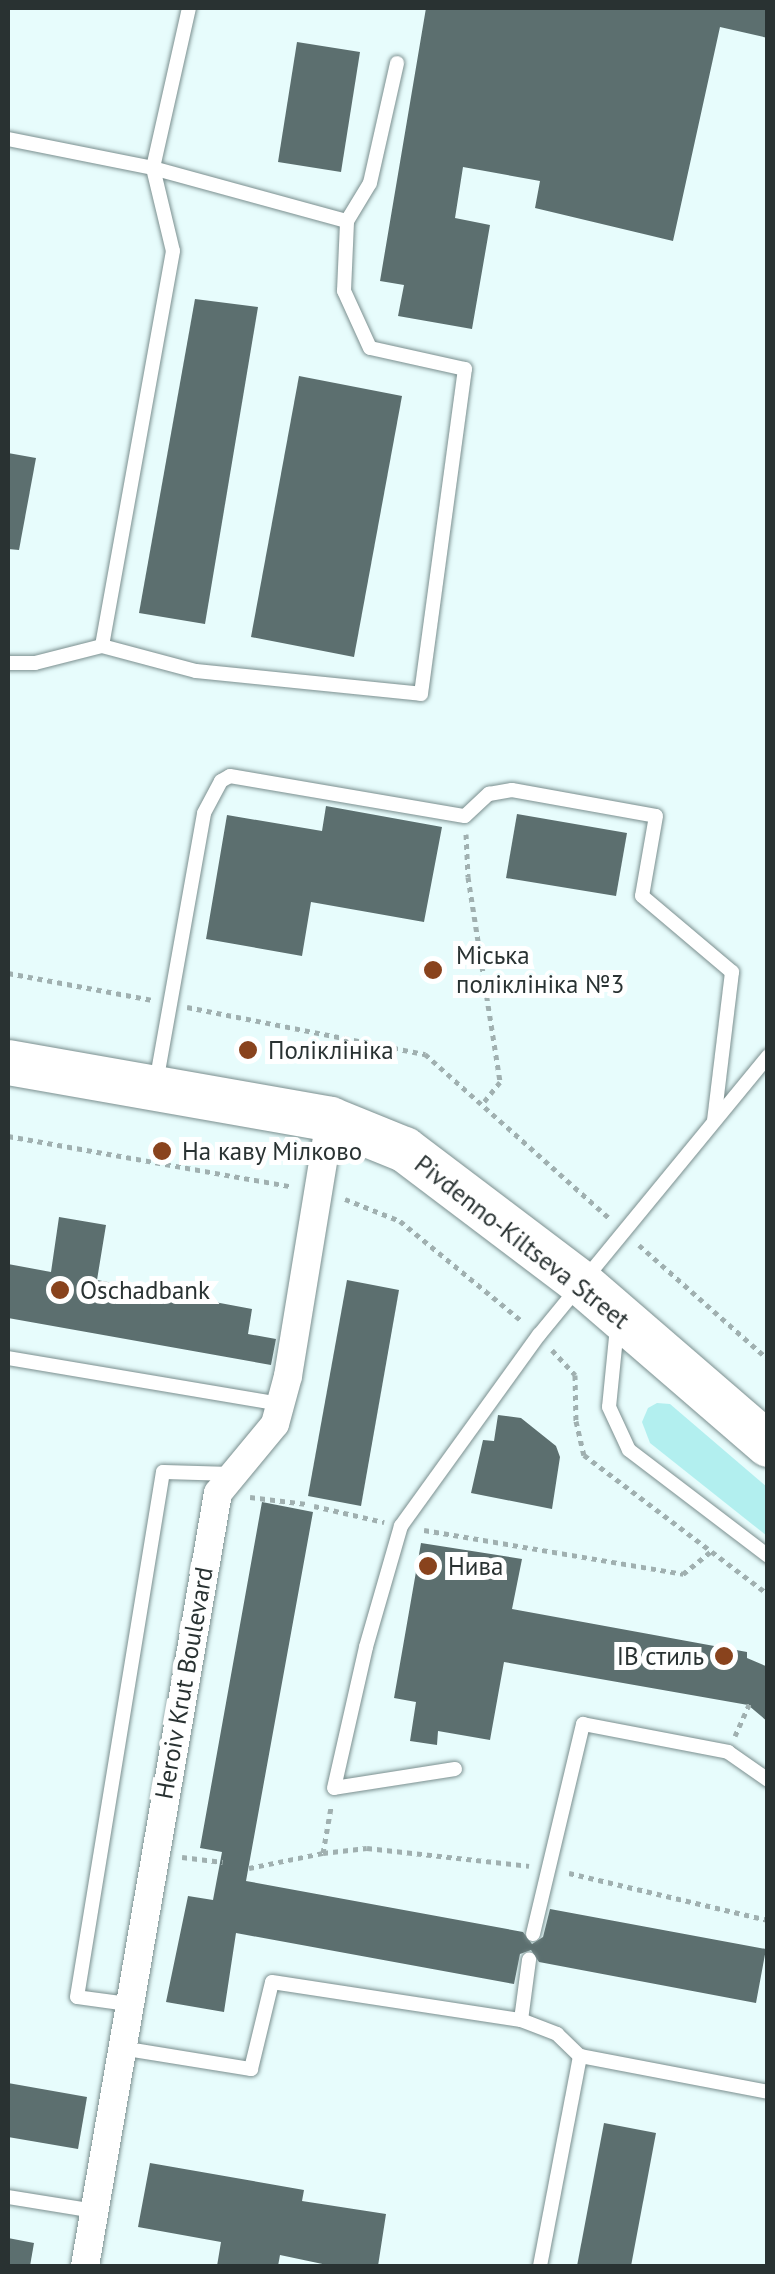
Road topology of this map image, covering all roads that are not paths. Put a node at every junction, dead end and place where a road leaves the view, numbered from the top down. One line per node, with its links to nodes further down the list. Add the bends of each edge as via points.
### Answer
1 (189, 8): 4 (lane)
2 (397, 62): 5 (lane, via 370,182)
3 (8, 139): 4 (lane)
4 (153, 168): 5 (lane); 6 (lane, via 173,251)
5 (347, 221): 6 (lane, via 344,292 370,348 465,370 421,694 196,671)
6 (102, 646): 7 (lane)
7 (8, 663)
8 (768, 1056): 12 (lane)
9 (8, 1062): 10 (main road, Pivdenno-Kiltseva Street)
10 (155, 1088): 11 (main road, Pivdenno-Kiltseva Street); 12 (lane, via 204,813 221,781 230,776 465,816 489,794 512,790 656,816 642,896 732,972)
11 (330, 1119): 13 (main road, Pivdenno-Kiltseva Street, via 404,1149); 16 (street, Heroiv Krut Boulevard)
12 (714, 1120): 13 (lane)
13 (580, 1282): 14 (main road, Pivdenno-Kiltseva Street); 20 (lane, via 401,1526 334,1788)
14 (618, 1316): 17 (main road, Pivdenno-Kiltseva Street); 19 (lane, via 609,1406 629,1450)
15 (8, 1358): 16 (lane)
16 (280, 1404): 18 (street, Heroiv Krut Boulevard, via 276,1424)
17 (768, 1444)
18 (226, 1484): 24 (street, Heroiv Krut Boulevard); 24 (lane, via 164,1472 78,1996)
19 (768, 1556)
20 (455, 1769)
21 (768, 1780): 22 (lane, via 728,1752 583,1724)
22 (534, 1934)
23 (529, 1960): 25 (lane)
24 (128, 2004): 26 (street, Heroiv Krut Boulevard)
25 (522, 2020): 26 (lane, via 272,1982 251,2070); 27 (lane, via 557,2034)
26 (121, 2048): 30 (street, Heroiv Krut Boulevard)
27 (580, 2056): 28 (lane); 32 (lane)
28 (768, 2092)
29 (8, 2197): 30 (lane)
30 (94, 2211): 31 (street, Heroiv Krut Boulevard)
31 (85, 2266)
32 (540, 2266)

